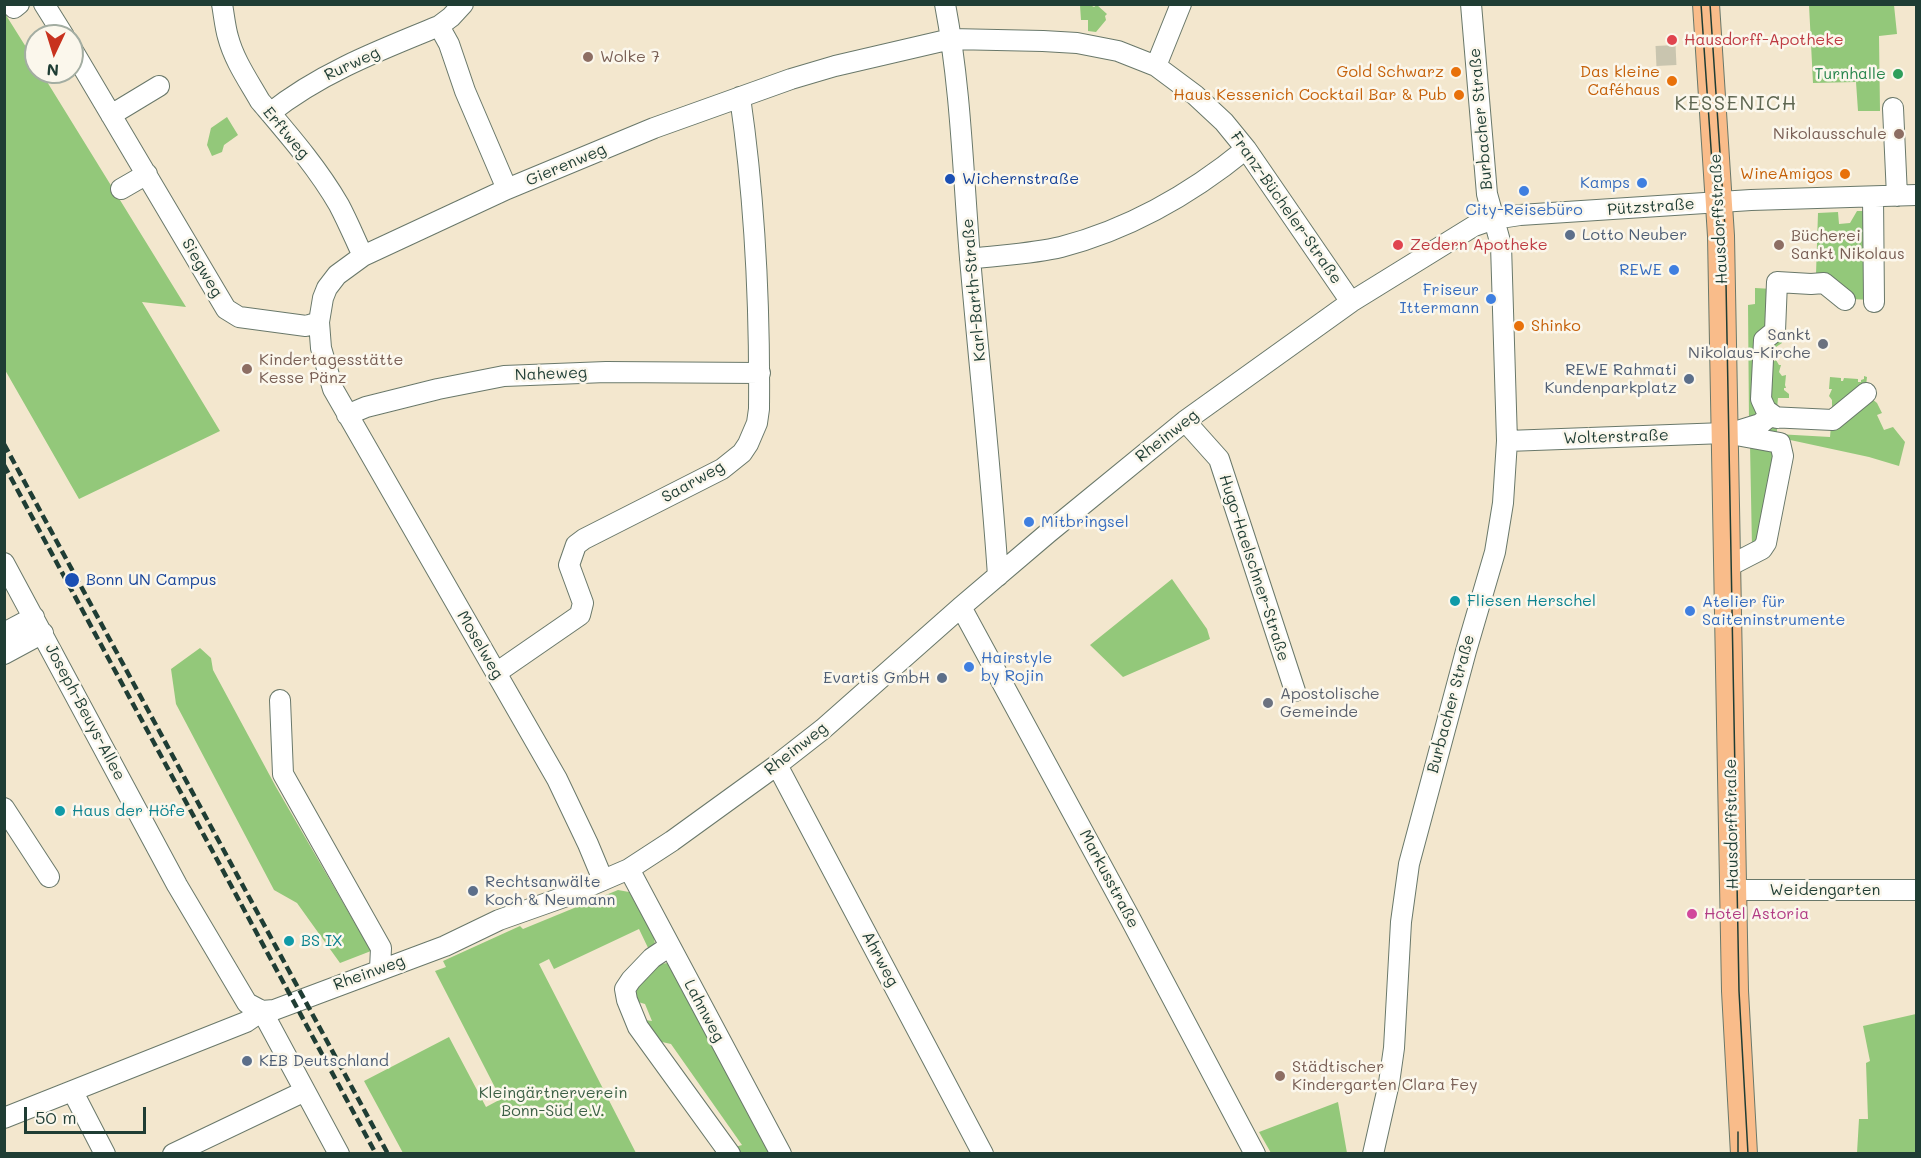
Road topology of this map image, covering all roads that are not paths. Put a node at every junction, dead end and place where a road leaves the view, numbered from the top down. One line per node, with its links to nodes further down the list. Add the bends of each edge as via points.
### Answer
1 (44, 4): 8 (street)
2 (222, 4): 16 (street, Erftweg, via 234,54)
3 (463, 4): 9 (street, Rurweg)
4 (945, 4): 10 (street, Karl-Barth-Straße)
5 (1181, 4): 11 (street)
6 (1472, 4): 25 (street, Burbacher Straße, via 1487,194)
7 (1706, 4): 24 (main road, Hausdorffstraße)
8 (56, 24)
9 (439, 26): 16 (street, Rurweg, via 351,63 291,96); 21 (street)
10 (951, 39): 11 (street, Franz-Bücheler-Straße, via 1077,43 1118,51); 14 (street, Gierenweg, via 835,66); 27 (street, Karl-Barth-Straße)
11 (1156, 66): 18 (street, Franz-Bücheler-Straße, via 1195,95)
12 (84, 69): 17 (street, Siegweg)
13 (159, 86): 17 (street)
14 (740, 97): 21 (street, Gierenweg); 32 (street, Saarweg, via 754,246)
15 (1893, 108): 22 (street)
16 (270, 113): 26 (street, Erftweg, via 321,177)
17 (111, 115): 19 (street, Siegweg)
18 (1246, 149): 27 (street, via 1192,190 1107,233 1059,247); 29 (street, Franz-Bücheler-Straße)
19 (147, 174): 20 (street); 31 (street, Siegweg, via 225,309 239,317 306,326)
20 (121, 189)
21 (507, 189): 26 (street, Gierenweg)
22 (1907, 195): 23 (street, Pützstraße)
23 (1873, 197): 24 (street, Pützstraße); 30 (street)
24 (1720, 202): 25 (street, Pützstraße); 37 (main road, Hausdorffstraße)
25 (1494, 219): 29 (street, Rheinweg, via 1474,226); 38 (street, Burbacher Straße, via 1501,255)
26 (363, 256): 31 (street, Gierenweg, via 337,275 327,288)
27 (970, 259): 41 (street, Karl-Barth-Straße)
28 (1845, 300): 35 (street, via 1824,283 1777,282 1775,332 1764,340 1761,399 1766,410)
29 (1352, 302): 36 (street, Rheinweg)
30 (1874, 302)
31 (319, 322): 34 (street, Gierenweg, via 326,369)
32 (759, 373): 34 (street, Naheweg, via 504,376 438,388); 46 (street, Saarweg, via 757,423 742,453 722,469 576,545 569,565 583,603 580,615)
33 (1866, 393): 35 (street, via 1833,420)
34 (347, 415): 46 (street, Moselweg)
35 (1777, 418): 37 (street, via 1769,417 1760,424)
36 (1185, 420): 41 (street, Rheinweg); 47 (street, Hugo-Haelschner-Straße, via 1219,459)
37 (1727, 434): 38 (street, Wolterstraße); 40 (main road, Hausdorffstraße); 40 (street, via 1780,443 1783,456 1765,546)
38 (1507, 441): 69 (street, Burbacher Straße, via 1495,552 1409,864 1401,922 1394,1048)
39 (4, 563): 43 (street, Joseph-Beuys-Allee)
40 (1727, 567): 54 (main road, Hausdorffstraße)
41 (998, 576): 42 (street, Rheinweg)
42 (961, 607): 49 (street, Rheinweg); 68 (street, Markusstraße)
43 (38, 625): 44 (street); 45 (street); 58 (street, Joseph-Beuys-Allee, via 187,901 247,1003)
44 (4, 633)
45 (4, 654)
46 (496, 674): 53 (street, Moselweg, via 556,779)
47 (1295, 691)
48 (280, 700): 57 (street, via 284,774 381,948)
49 (777, 765): 51 (street, Rheinweg); 67 (street, Ahrweg)
50 (4, 808): 52 (street)
51 (628, 869): 53 (street, Rheinweg); 56 (street, Lahnweg)
52 (49, 877)
53 (603, 880): 57 (street, Rheinweg)
54 (1733, 890): 55 (street, Weidengarten); 70 (main road, Hausdorffstraße)
55 (1917, 890)
56 (670, 946): 65 (street, via 631,980 626,989 627,1000 638,1027); 66 (street, Lahnweg)
57 (380, 969): 58 (street, Rheinweg)
58 (262, 1011): 59 (street, Joseph-Beuys-Allee); 60 (street, Rheinweg, via 246,1022)
59 (305, 1090): 63 (street); 64 (street, Joseph-Beuys-Allee)
60 (73, 1092): 61 (street, Rheinweg); 62 (street)
61 (4, 1118)
62 (105, 1154)
63 (173, 1154)
64 (339, 1154)
65 (730, 1154)
66 (781, 1154)
67 (983, 1154)
68 (1255, 1154)
69 (1373, 1154)
70 (1744, 1154)

